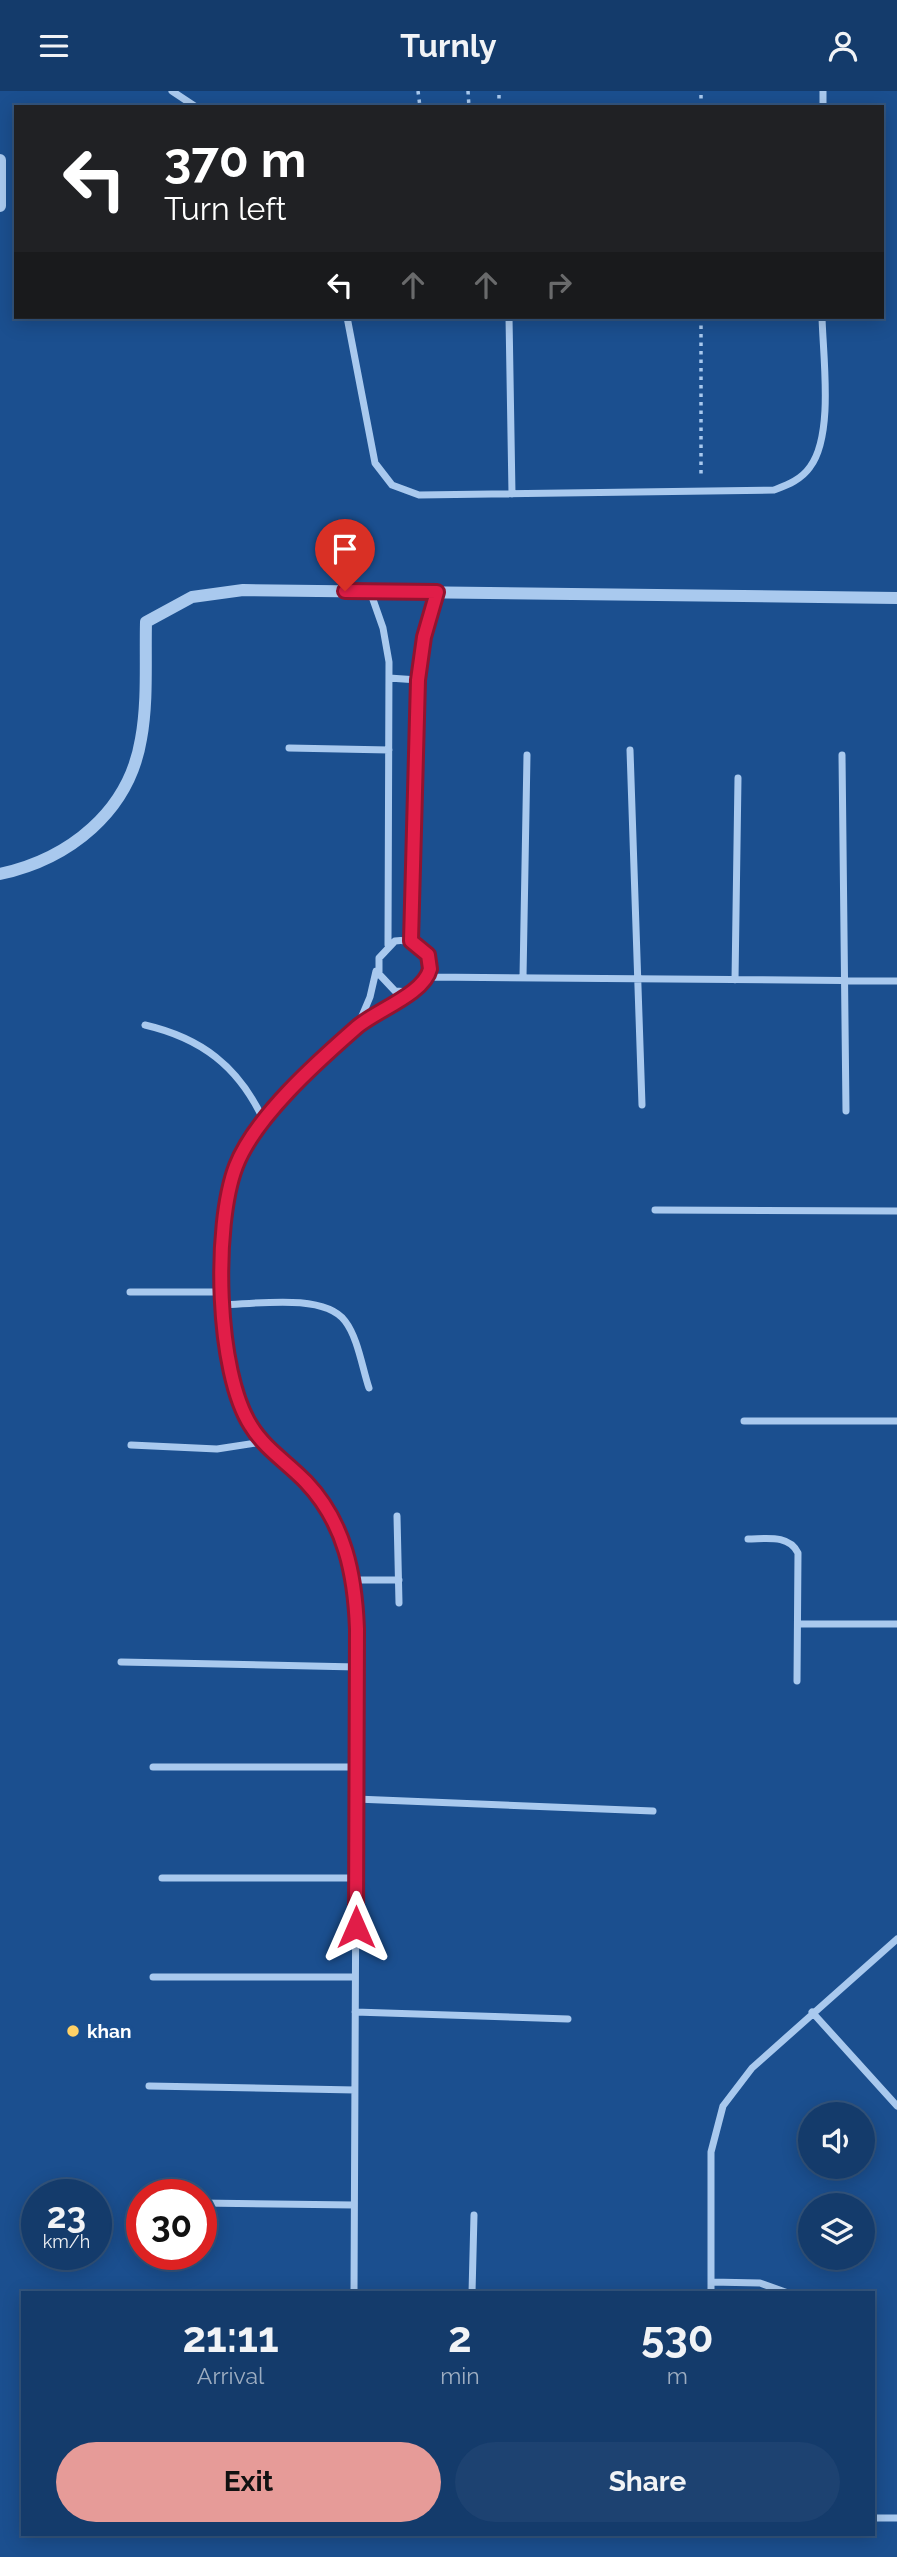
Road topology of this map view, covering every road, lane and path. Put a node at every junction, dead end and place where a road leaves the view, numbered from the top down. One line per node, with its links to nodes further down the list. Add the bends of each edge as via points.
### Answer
1 (172, 91): 2 (street)
2 (194, 105)
3 (0, 160): 4 (street)
4 (0, 207)
5 (348, 319): 10 (street, via 371,450 382,475 392,485 419,495)
6 (509, 319): 10 (street)
7 (701, 319): 9 (path)
8 (822, 319): 9 (street, via 824,433 810,469 774,490)
9 (701, 491): 10 (street)
10 (512, 494)
11 (370, 591): 12 (street); 14 (street, via 387,645); 22 (street, via 226,590 192,597 146,622 144,720 141,743 125,785 99,823 63,852)
12 (437, 592): 13 (street); 15 (street)
13 (897, 598)
14 (389, 678): 15 (street); 17 (street)
15 (418, 680): 23 (street)
16 (289, 748): 17 (street)
17 (389, 750): 24 (street)
18 (630, 750): 28 (street)
19 (527, 755): 27 (street)
20 (842, 755): 30 (street)
21 (738, 778): 29 (street)
22 (0, 874)
23 (411, 941): 24 (street); 26 (street, via 428,955)
24 (388, 945): 25 (street)
25 (377, 966): 32 (street, via 388,987); 34 (street)
26 (428, 977): 27 (street); 32 (street)
27 (523, 977): 28 (street)
28 (638, 979): 29 (street); 35 (street)
29 (735, 980): 30 (street)
30 (845, 981): 31 (street); 36 (street)
31 (897, 981)
32 (411, 992): 34 (street)
33 (145, 1025): 37 (street, via 183,1035 217,1055 244,1084)
34 (357, 1026): 37 (street)
35 (642, 1105)
36 (846, 1111)
37 (263, 1119): 41 (street, via 243,1150 229,1188)
38 (655, 1210): 39 (street)
39 (897, 1211)
40 (130, 1292): 41 (street)
41 (223, 1292): 42 (street)
42 (223, 1305): 43 (street, via 312,1303 331,1308 350,1329); 46 (street, via 234,1393)
43 (369, 1388)
44 (744, 1421): 45 (street)
45 (897, 1421)
46 (262, 1442): 47 (street, via 217,1449); 50 (street, via 320,1498 341,1535)
47 (131, 1445)
48 (397, 1516): 51 (street)
49 (748, 1539): 53 (street, via 783,1540 796,1548)
50 (354, 1580): 51 (street); 56 (street)
51 (399, 1580): 52 (street)
52 (399, 1603)
53 (797, 1624): 54 (street); 57 (street)
54 (897, 1624)
55 (121, 1663): 56 (street)
56 (357, 1667): 59 (street)
57 (797, 1681)
58 (153, 1767): 59 (street)
59 (356, 1767): 60 (street)
60 (356, 1799): 61 (street); 63 (street)
61 (653, 1811)
62 (162, 1878): 63 (street)
63 (356, 1878): 66 (street)
64 (897, 1939): 68 (street)
65 (153, 1977): 66 (street)
66 (355, 1977): 67 (street)
67 (355, 2012): 69 (street); 71 (street)
68 (812, 2012): 72 (street); 76 (street, via 740,2079 720,2113 711,2152)
69 (568, 2019)
70 (149, 2086): 71 (street)
71 (355, 2090): 74 (street)
72 (897, 2106)
73 (217, 2203): 74 (street)
74 (355, 2205): 77 (street)
75 (474, 2215): 78 (street)
76 (711, 2282): 79 (street); 80 (street, via 760,2283)
77 (354, 2291)
78 (472, 2291)
79 (711, 2291)
80 (782, 2291)
81 (875, 2518): 82 (street)
82 (897, 2518)

